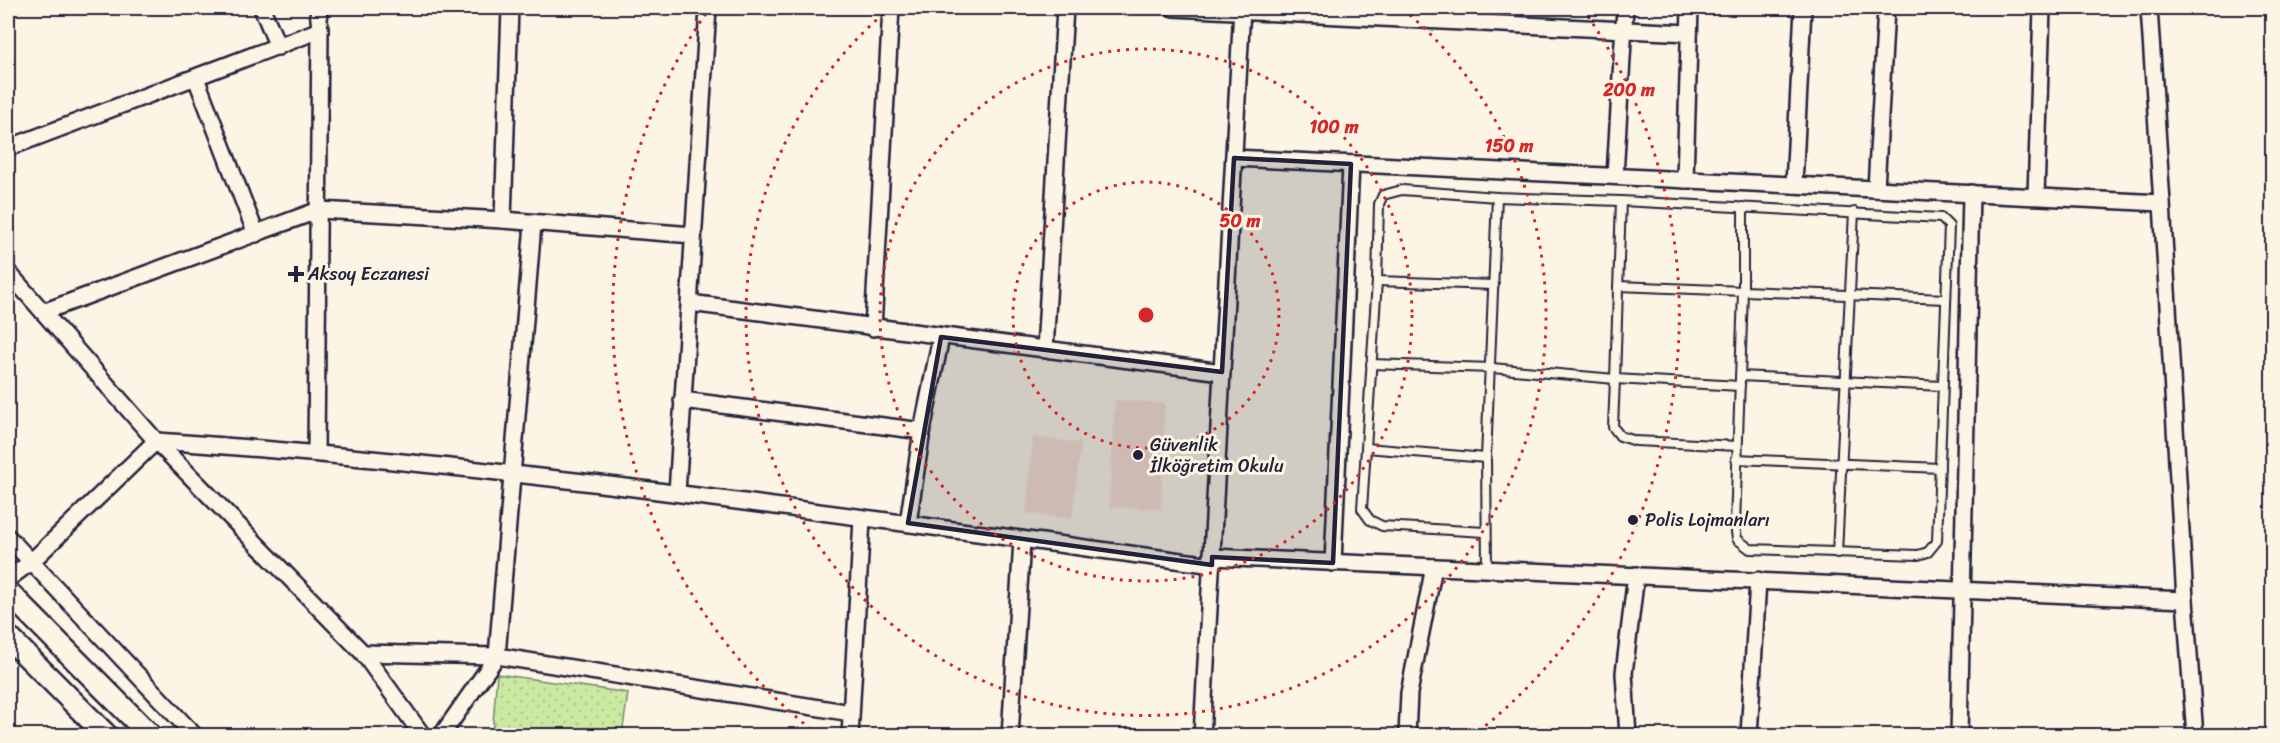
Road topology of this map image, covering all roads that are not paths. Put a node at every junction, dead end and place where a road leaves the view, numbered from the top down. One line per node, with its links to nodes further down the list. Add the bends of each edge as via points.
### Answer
1 (262, 8): 19 (street)
2 (318, 8): 16 (street)
3 (510, 8): 36 (street)
4 (708, 8): 39 (street)
5 (891, 8): 49 (street)
6 (1065, 8): 51 (street)
7 (1173, 8): 14 (street)
8 (1625, 8): 17 (street)
9 (1690, 8): 18 (street)
10 (1803, 8): 26 (street)
11 (1886, 8): 27 (street)
12 (2042, 8): 29 (street)
13 (2149, 8): 32 (street)
14 (1242, 9): 15 (street); 22 (street)
15 (1365, 13): 17 (street)
16 (320, 30): 19 (street); 34 (street)
17 (1624, 30): 18 (street); 24 (street)
18 (1689, 33): 25 (street)
19 (278, 47): 20 (street)
20 (196, 78): 21 (street); 38 (street)
21 (8, 147)
22 (1234, 158): 23 (street); 54 (street)
23 (1351, 164): 24 (street); 80 (street)
24 (1615, 176): 25 (street)
25 (1684, 180): 26 (street)
26 (1794, 185): 27 (street)
27 (1876, 189): 28 (street)
28 (1971, 193): 29 (street); 86 (street)
29 (2036, 196): 32 (street)
30 (1497, 197): 31 (lane); 41 (lane, via 1402,190 1383,195 1379,204); 42 (lane)
31 (1622, 201): 33 (lane); 43 (lane)
32 (2162, 203): 88 (street)
33 (1743, 207): 35 (lane); 44 (lane)
34 (319, 210): 36 (street); 38 (street); 65 (street)
35 (1854, 212): 45 (lane); 46 (lane, via 1941,218 1949,226)
36 (503, 220): 37 (street)
37 (533, 224): 39 (street); 70 (street)
38 (256, 234): 48 (street)
39 (693, 235): 47 (street)
40 (8, 272): 48 (street)
41 (1377, 281): 42 (lane); 52 (lane)
42 (1494, 285): 53 (lane)
43 (1618, 286): 44 (lane); 56 (lane)
44 (1743, 292): 45 (lane); 55 (lane)
45 (1850, 295): 46 (lane); 57 (lane)
46 (1946, 299): 59 (lane)
47 (690, 303): 49 (street); 60 (street)
48 (43, 312): 62 (street)
49 (873, 328): 50 (street)
50 (941, 337): 51 (street); 61 (street)
51 (1046, 350): 54 (street)
52 (1371, 364): 53 (lane); 64 (lane)
53 (1492, 368): 56 (lane); 66 (lane)
54 (1222, 372): 78 (street)
55 (1740, 376): 57 (lane); 58 (lane)
56 (1615, 380): 58 (lane); 63 (lane, via 1613,427 1620,436 1636,441)
57 (1847, 381): 59 (lane); 68 (lane)
58 (1740, 386): 63 (lane)
59 (1942, 386): 69 (lane)
60 (682, 400): 61 (street); 71 (street)
61 (922, 431): 73 (street)
62 (156, 441): 65 (street); 79 (street); 90 (street)
63 (1737, 446): 67 (lane)
64 (1366, 448): 66 (lane); 74 (lane, via 1362,509 1370,520 1382,526)
65 (316, 452): 70 (street)
66 (1486, 458): 74 (lane)
67 (1736, 459): 68 (lane); 77 (lane, via 1737,539 1750,549)
68 (1842, 465): 69 (lane); 77 (lane)
69 (1941, 468): 77 (lane, via 1937,542 1928,552)
70 (511, 472): 71 (street); 91 (street)
71 (677, 493): 72 (street)
72 (862, 519): 73 (street); 92 (street)
73 (908, 524): 76 (street)
74 (1485, 532): 82 (lane)
75 (8, 537): 79 (street)
76 (1022, 540): 78 (street); 99 (street)
77 (1837, 554)
78 (1212, 561): 80 (street); 100 (street)
79 (31, 562): 84 (street); 95 (street)
80 (1333, 563): 81 (street)
81 (1434, 567): 82 (street); 101 (street, via 1410,693)
82 (1487, 569): 83 (street)
83 (1636, 576): 85 (street); 102 (street, via 1623,673)
84 (8, 579)
85 (1758, 580): 86 (street); 103 (street)
86 (1963, 588): 88 (street); 104 (street)
87 (8, 592): 94 (main road)
88 (2185, 600): 105 (street)
89 (8, 637): 93 (main road)
90 (363, 653): 91 (street); 96 (street)
91 (497, 656): 92 (street); 97 (street)
92 (851, 713): 98 (street)
93 (107, 735)
94 (151, 735)
95 (195, 735)
96 (423, 735)
97 (441, 735)
98 (850, 735)
99 (1010, 735)
100 (1202, 735)
101 (1407, 735)
102 (1628, 735)
103 (1749, 735)
104 (1959, 735)
105 (2195, 735)

